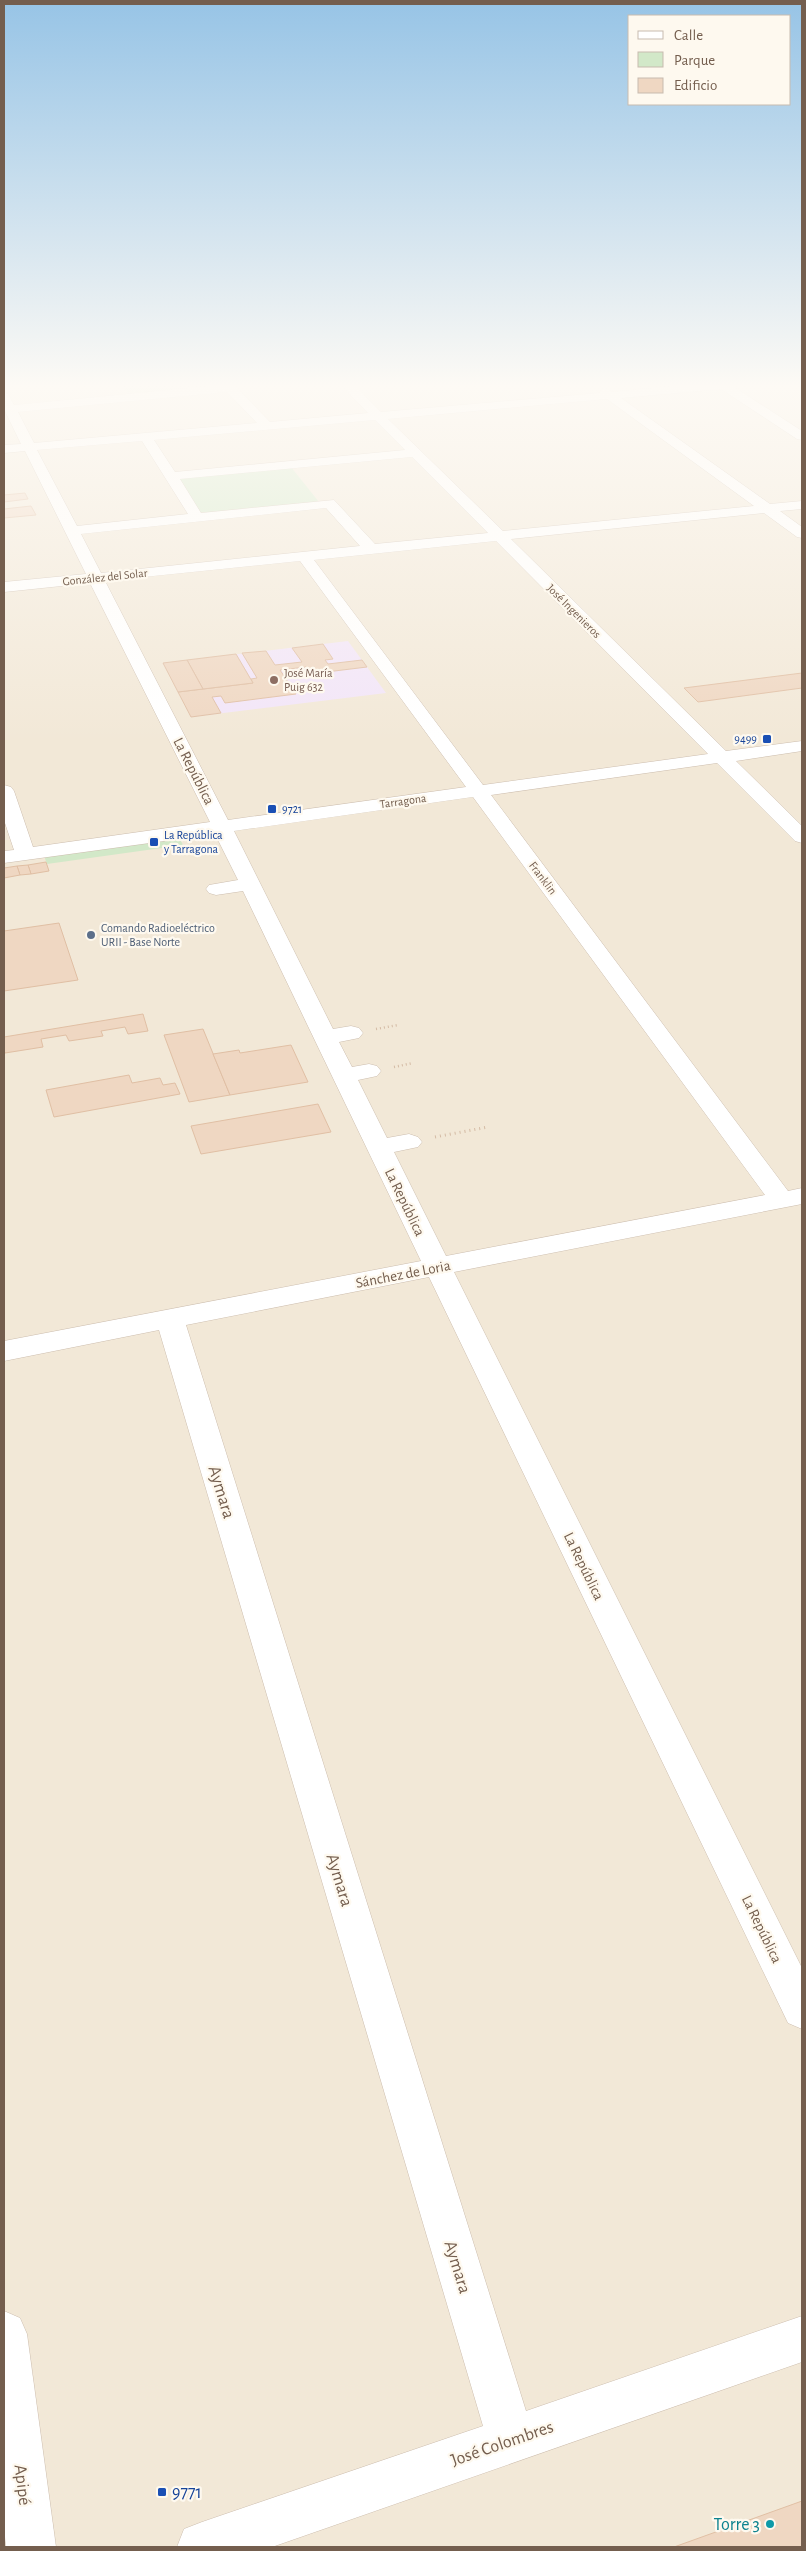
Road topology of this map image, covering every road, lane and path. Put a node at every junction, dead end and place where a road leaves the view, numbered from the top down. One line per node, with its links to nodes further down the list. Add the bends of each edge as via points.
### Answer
1 (58, 504): 10 (street, La República)
2 (189, 504): 9 (street)
3 (319, 504): 9 (street)
4 (330, 504): 13 (street)
5 (467, 504): 12 (street, José Ingenieros)
6 (761, 504): 8 (street)
7 (802, 505): 8 (street, González del Solar)
8 (766, 508): 11 (street); 12 (street, González del Solar)
9 (197, 517): 10 (street)
10 (72, 531): 15 (street, La República)
11 (802, 534)
12 (499, 536): 13 (street, González del Solar); 18 (street, José Ingenieros)
13 (371, 549): 14 (street, González del Solar)
14 (304, 556): 15 (street, González del Solar); 20 (street, Franklin)
15 (96, 578): 16 (street, González del Solar); 21 (street, La República)
16 (4, 587)
17 (802, 746): 18 (street, Tarragona)
18 (722, 757): 20 (street, Tarragona); 22 (street, José Ingenieros)
19 (4, 791): 23 (street)
20 (478, 791): 21 (street, Tarragona); 30 (street, Franklin)
21 (222, 827): 23 (street, Tarragona); 25 (street, La República)
22 (802, 837)
23 (25, 854): 24 (street, Tarragona)
24 (4, 857)
25 (250, 884): 26 (street); 29 (street, La República, via 338,1035 356,1073)
26 (216, 889)
27 (488, 1127): 28 (path)
28 (409, 1142): 29 (street)
29 (379, 1147): 31 (street, La República)
30 (792, 1198): 31 (street, Sánchez de Loria)
31 (437, 1267): 32 (street, Sánchez de Loria); 34 (street, La República)
32 (170, 1319): 33 (street, Sánchez de Loria); 37 (street, Aymara)
33 (4, 1351)
34 (802, 2010)
35 (4, 2334): 38 (street, Apipé)
36 (802, 2339): 37 (street, José Colombres)
37 (511, 2440): 39 (street, José Colombres)
38 (31, 2547)
39 (202, 2547)

